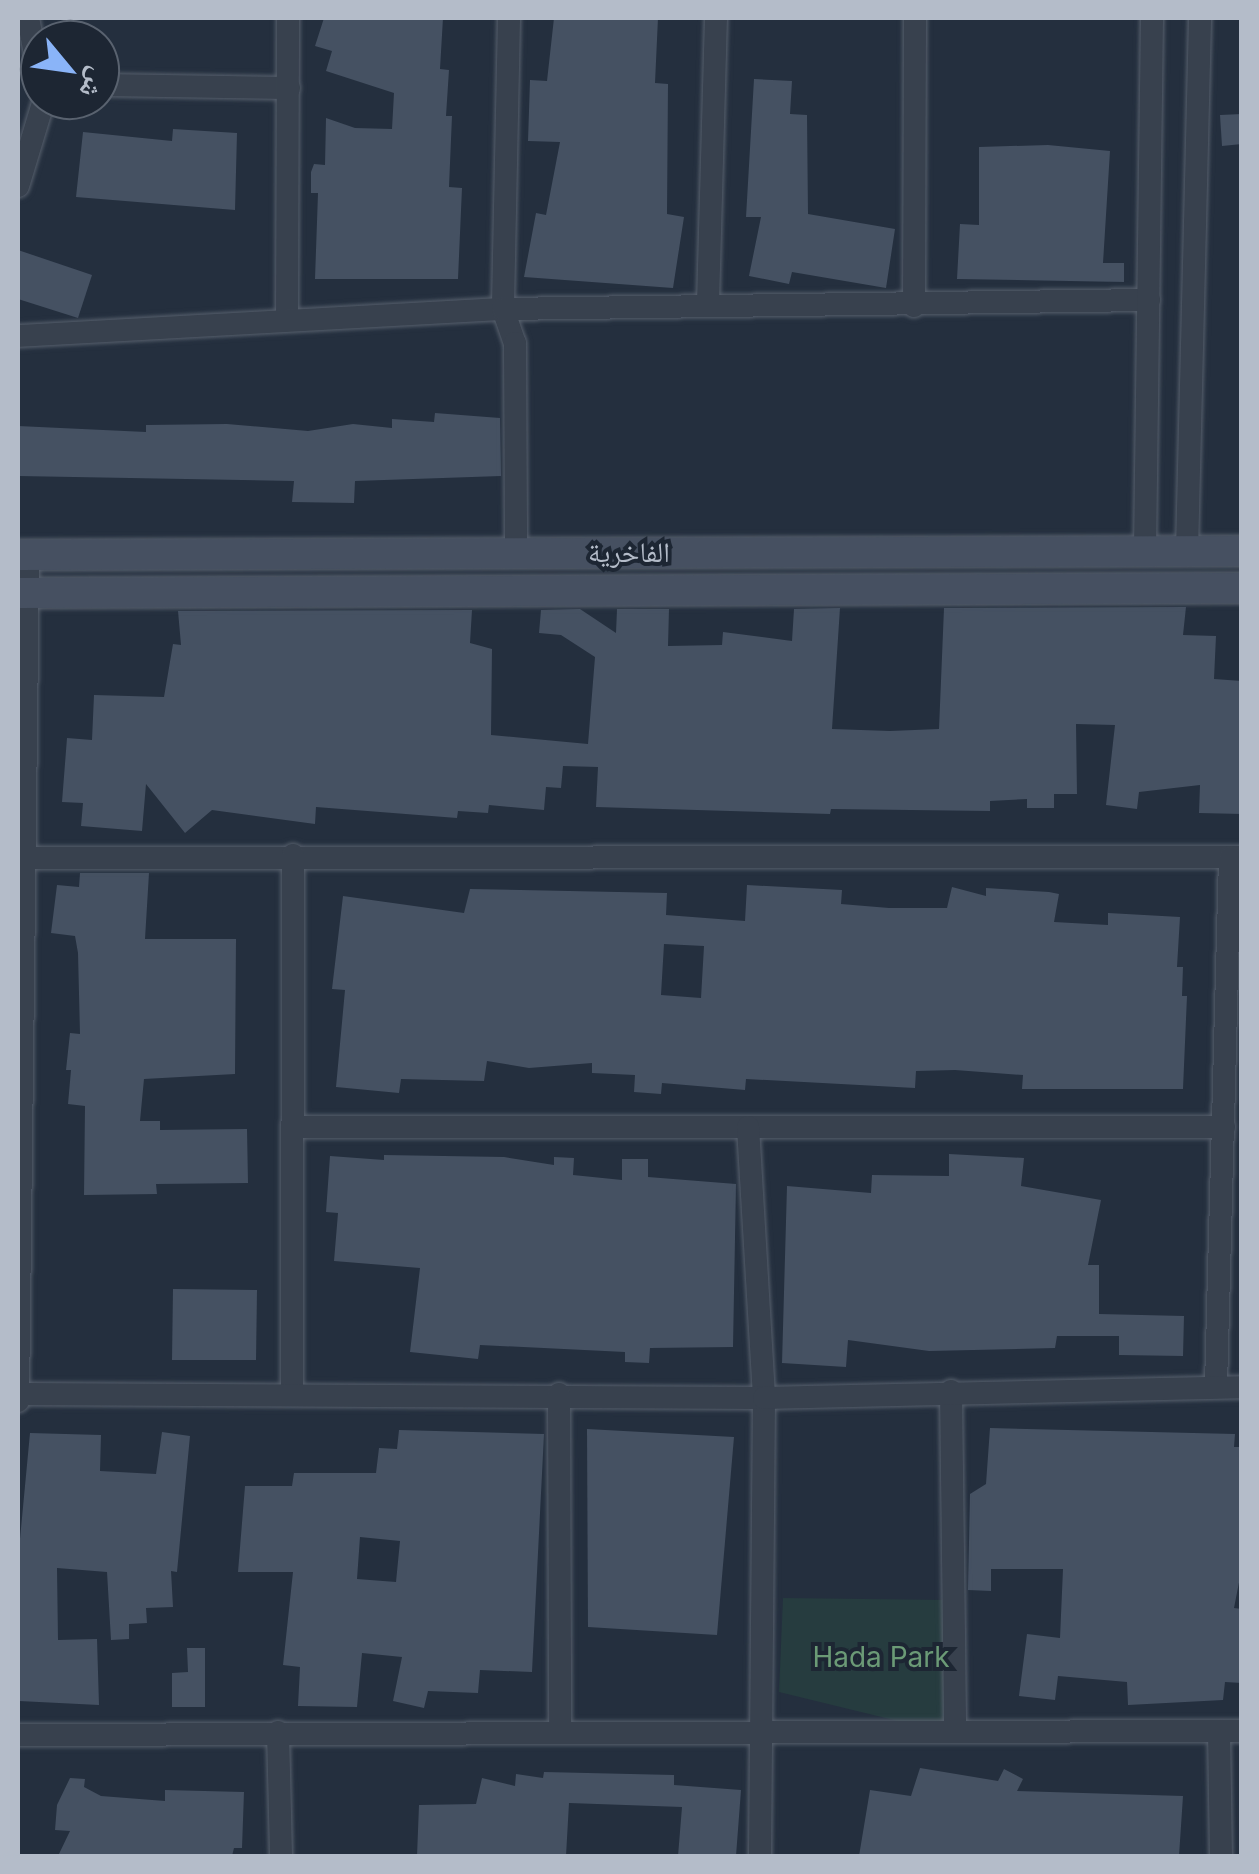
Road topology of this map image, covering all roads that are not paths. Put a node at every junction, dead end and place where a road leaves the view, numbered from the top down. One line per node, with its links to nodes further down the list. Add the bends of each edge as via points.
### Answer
1 (288, 18): 8 (street)
2 (510, 18): 14 (street)
3 (716, 18): 12 (street)
4 (915, 18): 13 (street)
5 (1152, 18): 11 (street)
6 (1200, 18): 20 (street)
7 (120, 85): 8 (street)
8 (289, 88): 15 (street)
9 (38, 120): 10 (street)
10 (18, 186)
11 (1149, 300): 13 (street); 17 (street)
12 (708, 304): 13 (street); 14 (street)
13 (914, 306)
14 (503, 310): 15 (street); 19 (street, via 515,342)
15 (287, 319): 16 (street)
16 (18, 336)
17 (1145, 551): 19 (street, الفاخرية); 20 (street, الفاخرية)
18 (1242, 551): 20 (street, الفاخرية)
19 (516, 552): 21 (street, الفاخرية)
20 (1188, 552)
21 (23, 555): 23 (street)
22 (1242, 588): 23 (street)
23 (24, 593): 26 (street)
24 (293, 855): 25 (street); 26 (street); 27 (street)
25 (1236, 857): 29 (street)
26 (23, 858): 35 (street)
27 (294, 1127): 28 (street); 33 (street)
28 (748, 1128): 29 (street); 36 (street)
29 (1224, 1128): 30 (street)
30 (1216, 1386): 31 (street); 32 (street)
31 (1242, 1387)
32 (951, 1391): 36 (street); 40 (street)
33 (292, 1393): 34 (street); 35 (street)
34 (559, 1394): 36 (street); 39 (street)
35 (19, 1396)
36 (764, 1398): 41 (street)
37 (1230, 1731): 40 (street); 45 (street)
38 (278, 1732): 39 (street); 42 (street); 43 (street)
39 (560, 1732): 41 (street)
40 (956, 1732): 41 (street)
41 (761, 1734): 44 (street)
42 (18, 1735)
43 (281, 1856)
44 (760, 1856)
45 (1221, 1856)

